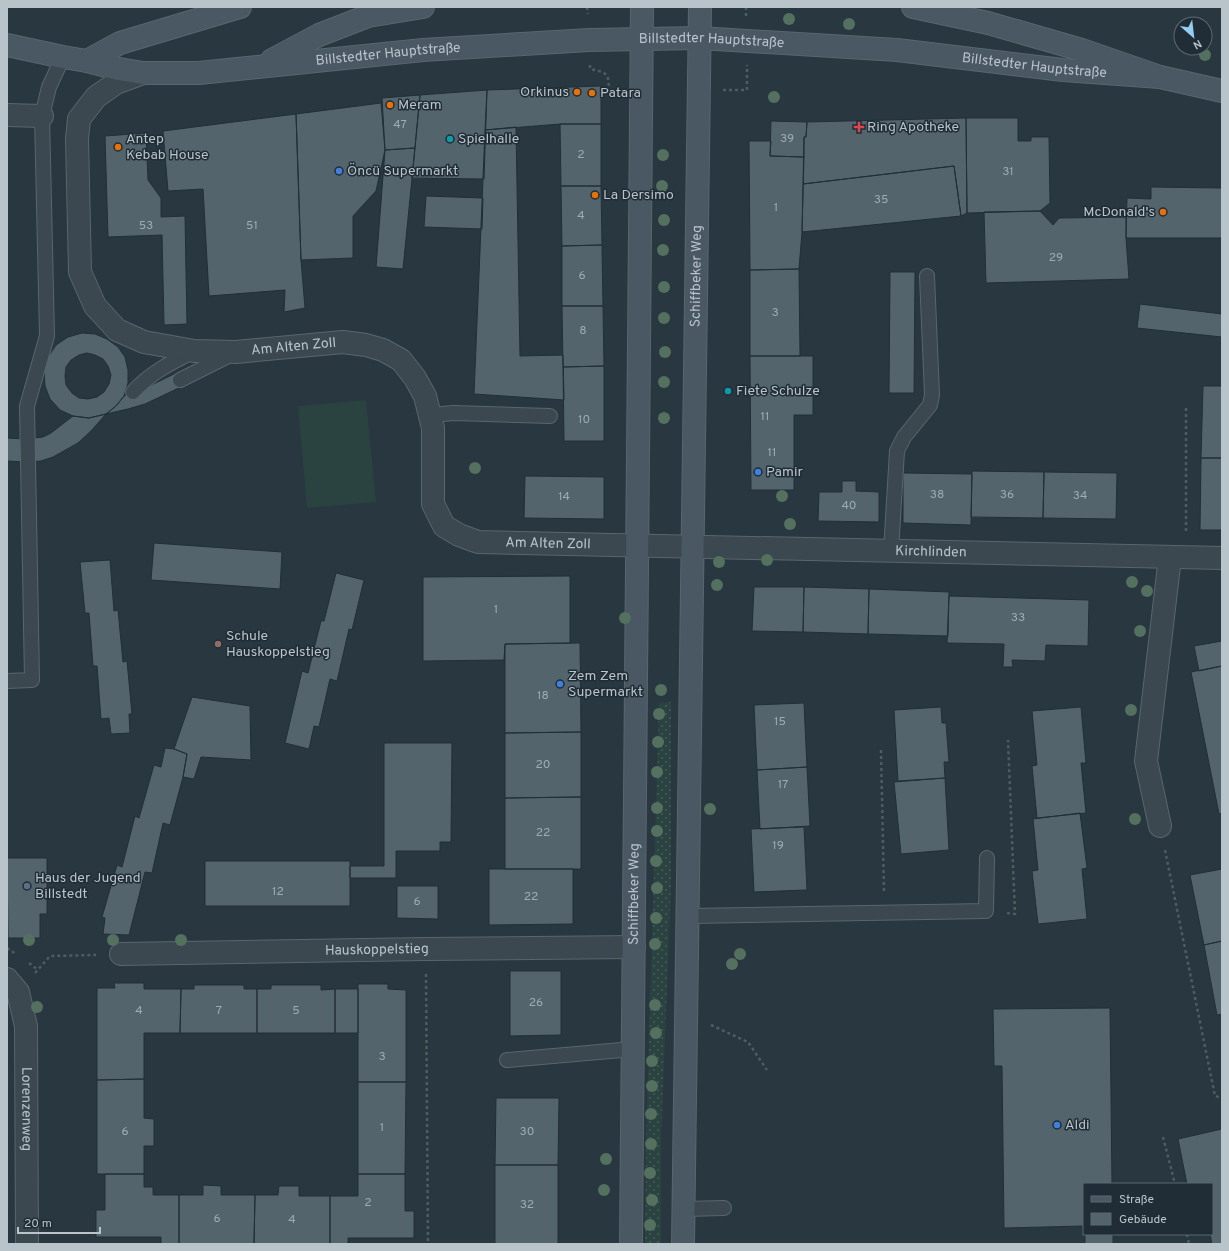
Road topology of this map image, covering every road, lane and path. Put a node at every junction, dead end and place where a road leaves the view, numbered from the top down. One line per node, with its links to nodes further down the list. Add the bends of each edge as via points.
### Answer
1 (240, 7): 12 (main road, via 120,43)
2 (422, 7): 13 (main road, Billstedter Hauptstraße, via 368,16 319,35)
3 (642, 7): 9 (main road, Schiffbeker Weg)
4 (700, 7): 8 (main road, Schiffbeker Weg)
5 (971, 7): 7 (lane)
6 (921, 8): 7 (main road, Billstedter Hauptstraße)
7 (988, 23): 15 (main road, Billstedter Hauptstraße, via 1082,50)
8 (700, 38): 9 (main road, Billstedter Hauptstraße); 15 (main road, Billstedter Hauptstraße, via 897,50 1063,70); 28 (main road, Schiffbeker Weg)
9 (642, 39): 13 (main road, Billstedter Hauptstraße, via 423,50); 27 (main road, Schiffbeker Weg)
10 (7, 45): 11 (main road, Billstedter Hauptstraße)
11 (63, 57): 12 (main road, Billstedter Hauptstraße); 18 (lane, via 49,87)
12 (87, 61): 14 (main road, Billstedter Hauptstraße, via 119,70)
13 (262, 66): 14 (main road, Billstedter Hauptstraße, via 199,73)
14 (143, 73): 20 (street, Am Alten Zoll, via 116,83 96,97 79,119 77,139 80,272 94,306 117,330 144,342)
15 (1160, 77): 16 (main road, Billstedter Hauptstraße)
16 (1222, 91)
17 (7, 115): 18 (street)
18 (42, 116): 32 (lane, via 47,336 27,406 32,680)
19 (927, 276): 29 (lane, via 932,395 930,405 896,451)
20 (194, 351): 21 (street, Am Alten Zoll); 23 (lane, via 165,366)
21 (236, 352): 22 (lane); 25 (street, Am Alten Zoll, via 343,342 384,350 401,360 415,378 425,396)
22 (180, 380)
23 (133, 392)
24 (1186, 408): 30 (path)
25 (430, 415): 26 (lane, via 454,413); 27 (street, Am Alten Zoll, via 433,428 432,504 444,526 478,542)
26 (550, 416)
27 (637, 544): 28 (street); 40 (main road, Schiffbeker Weg)
28 (693, 546): 29 (street, Kirchlinden); 39 (main road, Schiffbeker Weg)
29 (892, 551): 30 (street, Kirchlinden)
30 (1178, 557): 31 (street, Kirchlinden); 35 (street, via 1146,761)
31 (1222, 558)
32 (7, 681)
33 (1008, 740): 37 (path, via 1015,914)
34 (881, 750): 38 (path)
35 (1160, 826): 48 (path, via 1215,1096)
36 (987, 858): 37 (lane)
37 (986, 911): 38 (lane)
38 (884, 913): 39 (lane)
39 (688, 916): 44 (main road, Schiffbeker Weg)
40 (634, 947): 41 (street, Hauskoppelstieg); 45 (main road, Schiffbeker Weg)
41 (426, 949): 42 (street, Hauskoppelstieg); 54 (path)
42 (121, 954): 43 (path, via 50,956)
43 (12, 986): 53 (street, Lorenzenweg, via 26,1026)
44 (686, 1024): 47 (path, via 711,1025 748,1042); 52 (main road, Schiffbeker Weg)
45 (633, 1049): 46 (lane); 55 (main road, Schiffbeker Weg)
46 (507, 1060)
47 (767, 1070)
48 (1222, 1098)
49 (1164, 1137): 50 (path)
50 (1175, 1183)
51 (724, 1208): 52 (lane)
52 (684, 1209): 56 (main road, Schiffbeker Weg)
53 (27, 1244)
54 (428, 1244)
55 (631, 1244)
56 (684, 1244)

